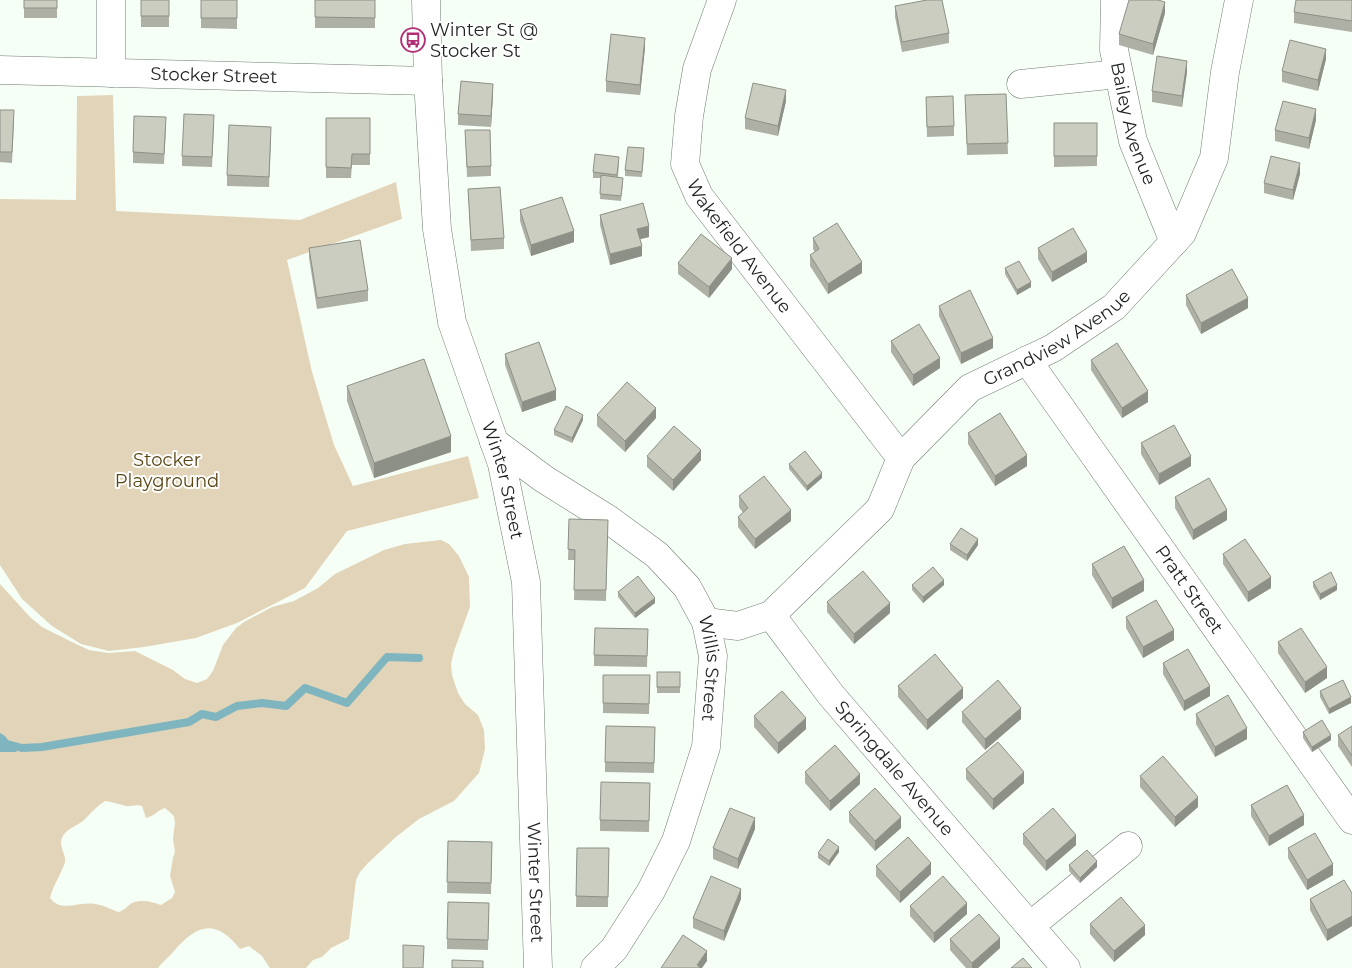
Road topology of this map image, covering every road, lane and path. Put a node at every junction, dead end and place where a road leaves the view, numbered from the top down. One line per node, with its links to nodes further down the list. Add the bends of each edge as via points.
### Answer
1 (112, 0): 7 (street)
2 (426, 0): 9 (street, Winter Street)
3 (722, 0): 14 (street, Wakefield Avenue, via 697,70 685,164 699,196)
4 (1115, 0): 8 (street, Bailey Avenue, via 1114,50)
5 (1240, 0): 11 (street, Grandview Avenue, via 1225,72 1214,158 1182,233)
6 (0, 70): 7 (street, Stocker Street)
7 (111, 73): 9 (street, Stocker Street)
8 (1118, 74): 10 (street); 11 (street, Bailey Avenue, via 1132,141)
9 (428, 81): 13 (street, Winter Street, via 436,229 452,322)
10 (1021, 84)
11 (1174, 242): 12 (street, Grandview Avenue, via 1114,307 1052,348)
12 (1026, 360): 14 (street, Grandview Avenue, via 970,388); 17 (street, Pratt Street)
13 (494, 442): 16 (street, Willis Street, via 657,555 687,588); 20 (street, Winter Street, via 502,464 526,582)
14 (901, 458): 15 (street, Grandview Avenue, via 880,509)
15 (771, 615): 16 (street, via 738,626); 19 (street, Springdale Avenue, via 831,696)
16 (706, 622): 21 (street, Willis Street, via 713,656 706,747 676,841 651,891 614,949)
17 (1352, 820)
18 (1128, 846): 19 (street)
19 (1030, 926): 22 (street, Springdale Avenue)
20 (538, 968)
21 (596, 968)
22 (1066, 968)

